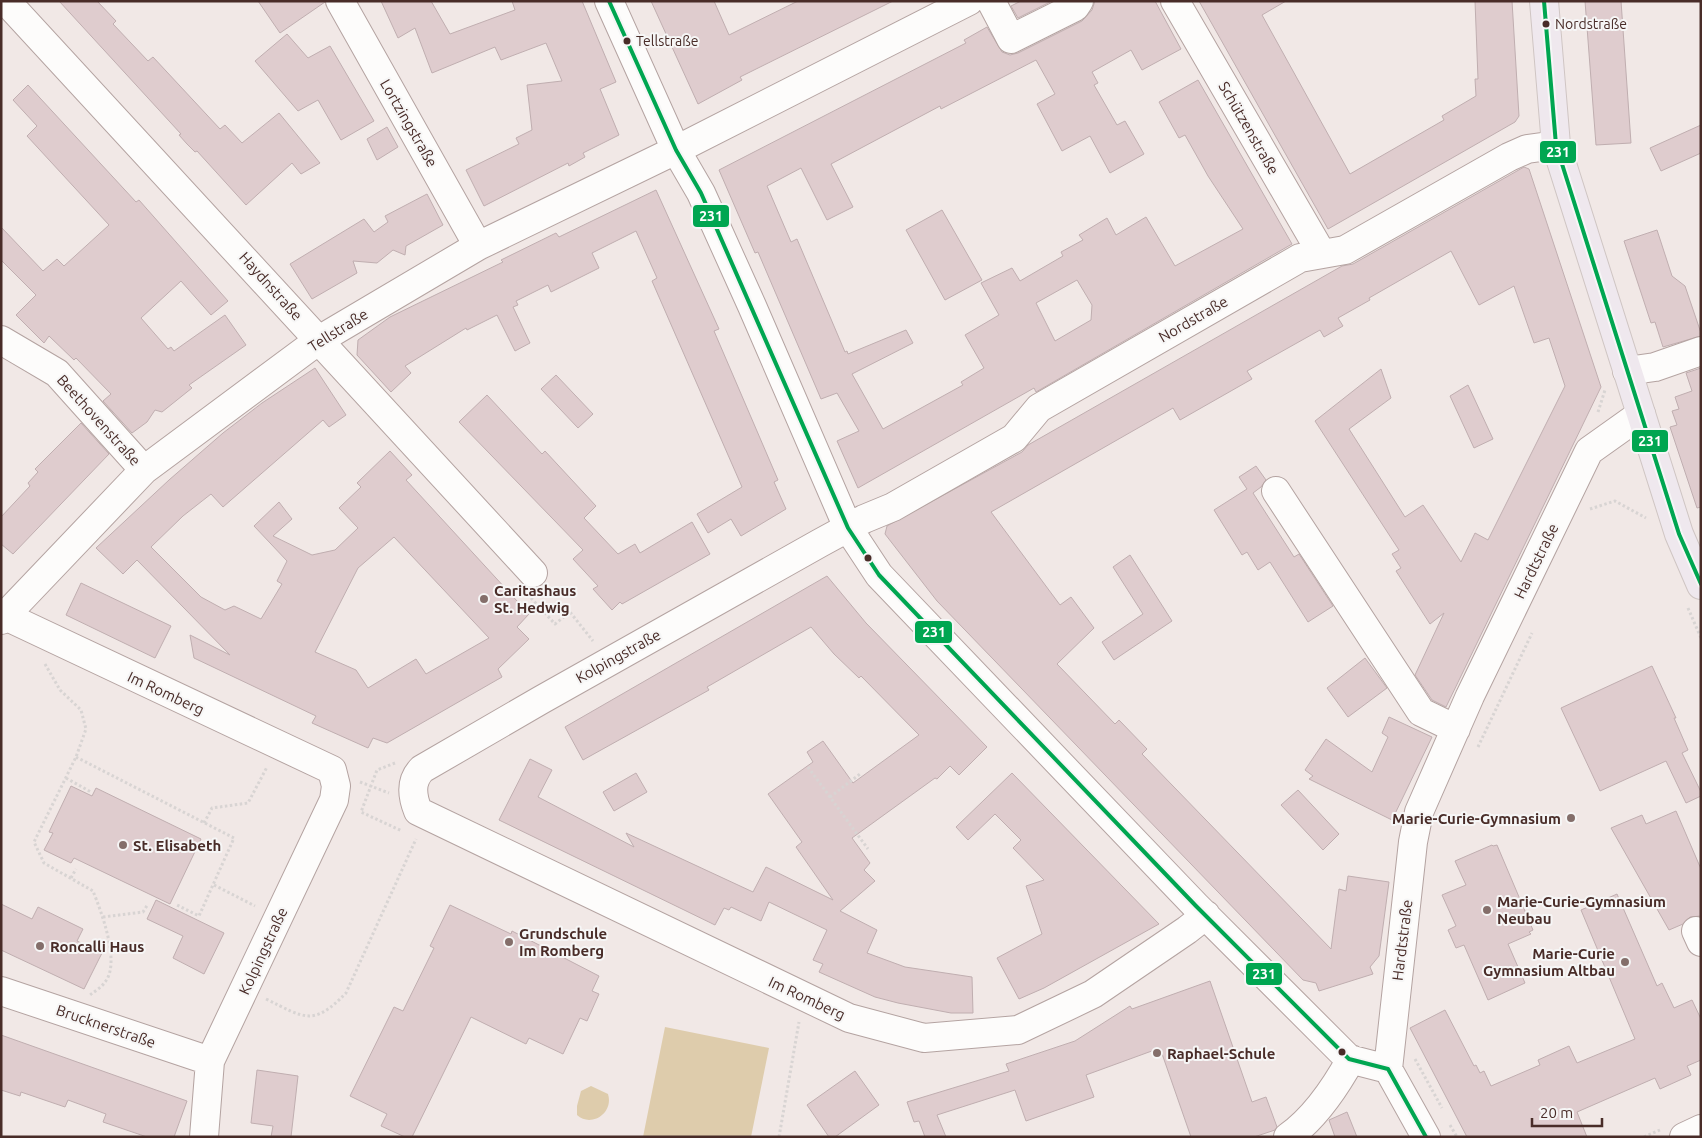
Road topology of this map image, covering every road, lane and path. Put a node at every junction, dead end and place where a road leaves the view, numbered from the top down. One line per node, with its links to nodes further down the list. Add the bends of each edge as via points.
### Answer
1 (6, 1): 14 (street, Haydnstraße)
2 (340, 1): 11 (street, Lortzingstraße)
3 (609, 1): 10 (street)
4 (970, 1): 10 (street, Tellstraße)
5 (991, 1): 6 (street, via 1011,40 1075,7)
6 (1079, 1)
7 (1176, 1): 12 (street, Schützenstraße)
8 (1544, 1): 9 (main road)
9 (1556, 145): 12 (street, Nordstraße, via 1527,149 1509,157 1345,250); 16 (main road)
10 (676, 150): 11 (street, Tellstraße); 22 (street, via 701,193)
11 (478, 246): 14 (street, Tellstraße)
12 (1322, 254): 22 (street, Nordstraße, via 1300,258 1039,408 1014,438 893,507)
13 (1, 340): 18 (street, Beethovenstraße, via 57,373)
14 (319, 340): 18 (street, Tellstraße); 23 (street, Haydnstraße)
15 (1701, 351): 16 (street, via 1655,367)
16 (1627, 371): 17 (main road)
17 (1641, 414): 24 (main road, via 1679,534); 29 (street, Hardtstraße, via 1590,450)
18 (144, 470): 25 (street, Tellstraße)
19 (1276, 491): 29 (street, via 1421,712)
20 (1594, 502): 21 (path, via 1589,511 1615,501)
21 (1650, 520)
22 (848, 528): 41 (street, Kolpingstraße, via 422,769 413,785); 52 (street, via 879,575)
23 (533, 573): 27 (path, via 520,586 555,624 570,612)
24 (1701, 585)
25 (2, 617): 30 (street, Im Romberg)
26 (1532, 632): 31 (path)
27 (598, 648)
28 (44, 663): 32 (path, via 60,690 81,710 86,729)
29 (1456, 729): 62 (street, Hardtstraße, via 1419,812)
30 (278, 747): 35 (street, Im Romberg); 42 (path, via 248,803 212,808)
31 (1474, 756)
32 (76, 757): 37 (path); 42 (path)
33 (400, 761): 38 (path, via 377,770)
34 (808, 767): 40 (path)
35 (332, 770): 38 (path); 54 (street, Kolpingstraße, via 336,786 334,800)
36 (860, 774): 40 (path)
37 (66, 778): 39 (path); 47 (path, via 34,842 44,864)
38 (371, 786): 41 (path); 43 (path, via 361,812)
39 (91, 792)
40 (830, 797): 45 (path)
41 (415, 803): 57 (street, Im Romberg, via 418,811)
42 (204, 823): 48 (path, via 234,838)
43 (417, 838): 44 (path); 54 (path, via 346,993 330,1010 319,1015 298,1014)
44 (425, 842)
45 (868, 849)
46 (76, 869): 47 (path)
47 (71, 878): 53 (path, via 94,891)
48 (214, 885): 49 (path); 51 (path, via 199,916)
49 (246, 902)
50 (148, 904): 53 (path, via 143,912)
51 (175, 904)
52 (1206, 915): 57 (street, Im Romberg, via 1093,994 1018,1030 924,1038); 60 (street)
53 (103, 917): 56 (path, via 111,958 110,972 106,982)
54 (245, 990): 61 (street, Kolpingstraße)
55 (1, 991): 61 (street, Brucknerstraße)
56 (93, 992)
57 (795, 1007): 58 (path); 58 (path)
58 (799, 1023): 59 (path); 65 (path)
59 (805, 1026)
60 (1350, 1059): 62 (street); 66 (street, via 1325,1100 1301,1128)
61 (210, 1061): 64 (street, Kolpingstraße)
62 (1388, 1069): 67 (street)
63 (1701, 1129): 68 (street)
64 (204, 1137)
65 (779, 1137)
66 (1288, 1137)
67 (1426, 1137)
68 (1684, 1137)

